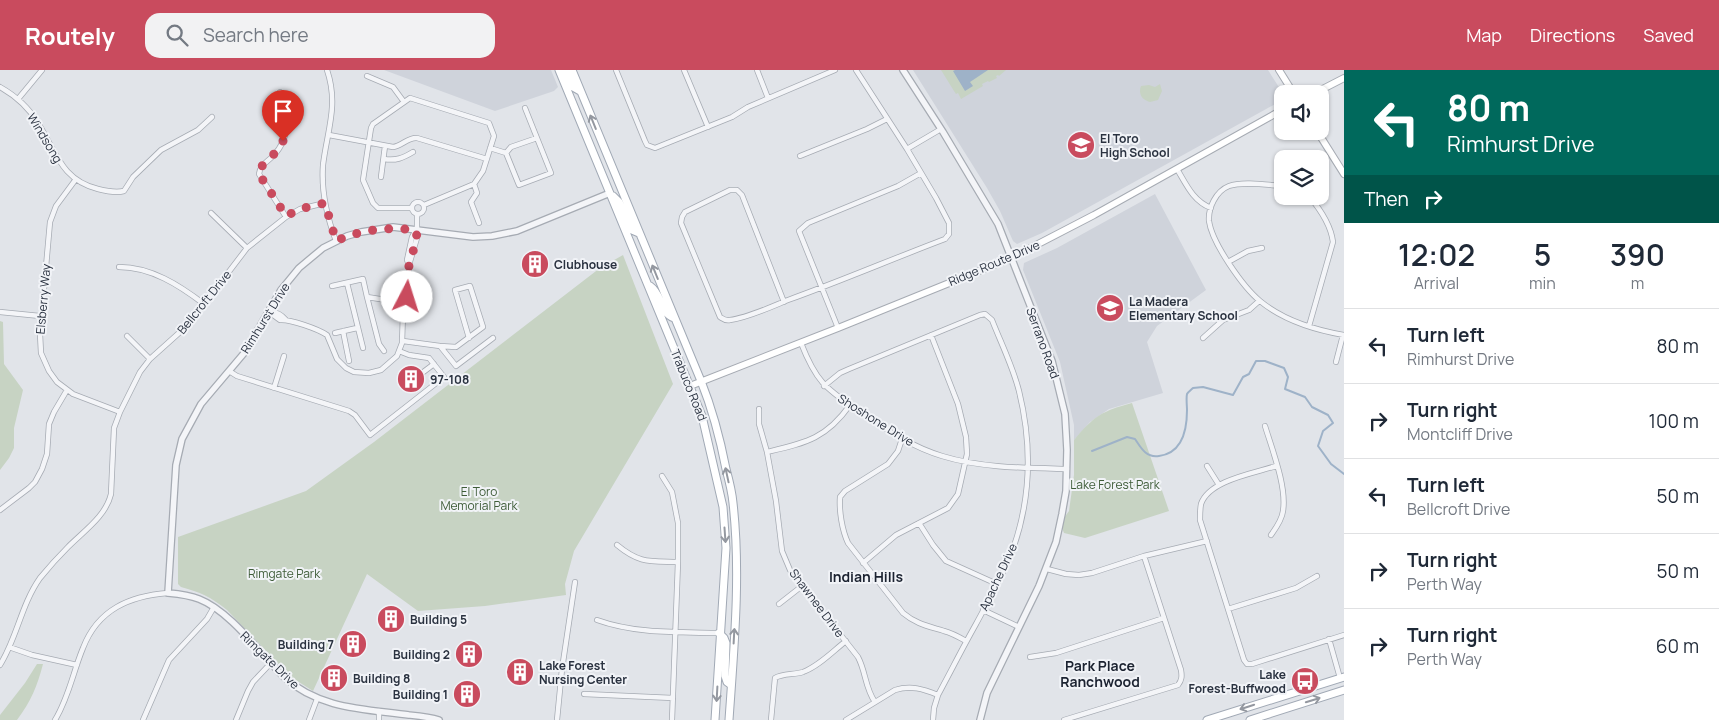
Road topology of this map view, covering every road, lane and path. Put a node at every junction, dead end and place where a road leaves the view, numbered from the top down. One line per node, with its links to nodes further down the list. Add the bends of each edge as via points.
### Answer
1 (42, 70): 21 (street)
2 (327, 70): 29 (street, via 333,100)
3 (559, 70): 49 (main road, Trabuco Road)
4 (566, 70): 18 (main road, via 573,87)
5 (572, 70): 18 (main road, Trabuco Road)
6 (616, 70): 27 (street, via 645,141 651,148)
7 (684, 70): 27 (street)
8 (757, 70): 20 (street)
9 (835, 70): 20 (street)
10 (856, 70): 26 (street)
11 (903, 70): 28 (street, Serrano Road)
12 (1279, 70): 15 (main road)
13 (366, 76): 22 (street, via 393,87)
14 (1344, 78): 17 (main road)
15 (1288, 85)
16 (0, 86): 21 (street, Windsong)
17 (1329, 86)
18 (581, 91): 39 (main road, Trabuco Road, one-way to 18)
19 (280, 92): 57 (street, via 286,112 284,136 259,174)
20 (768, 98): 27 (street)
21 (18, 99): 46 (street, Windsong, via 39,124 60,164)
22 (404, 102): 32 (street, via 373,124); 34 (street, via 414,98 489,123 494,136)
23 (524, 108): 30 (street)
24 (1274, 114): 42 (main road, Ridge Route Drive)
25 (212, 117): 46 (street, Windsong, via 198,130 162,150 133,177 124,191 102,190)
26 (887, 119): 35 (street); 38 (street)
27 (708, 127)
28 (941, 129): 35 (street); 64 (street, Serrano Road, via 998,224)
29 (329, 135): 32 (street); 50 (street, via 323,167)
30 (537, 138): 37 (street); 37 (street, via 551,172 519,185)
31 (1323, 140): 44 (main road)
32 (368, 143): 33 (street); 53 (street, via 362,178 373,203 382,209)
33 (386, 146): 40 (street); 41 (street, via 398,146 415,138)
34 (490, 148): 37 (street); 41 (street)
35 (907, 149): 43 (street)
36 (413, 152): 40 (street, via 403,158)
37 (506, 153)
38 (800, 156)
39 (608, 158): 49 (main road); 60 (main road, Trabuco Road)
40 (384, 159): 45 (street)
41 (487, 159): 47 (street)
42 (1177, 169): 54 (street, via 1196,199); 64 (main road, Ridge Route Drive)
43 (921, 173): 70 (street, via 898,186 808,223 799,231); 70 (street, via 949,223 949,234 945,239)
44 (1344, 174)
45 (381, 177)
46 (76, 179): 78 (street, Elsberry Way, via 56,206 50,222)
47 (474, 184): 51 (street); 58 (street, via 477,193 471,202)
48 (1274, 185): 54 (street, via 1229,186)
49 (610, 193): 59 (street, Rimhurst Drive, via 517,231 492,236 472,237); 60 (main road, via 619,202 632,230); 68 (main road, Trabuco Road)
50 (325, 203): 57 (street, Bellcroft Drive); 61 (street)
51 (424, 205): 53 (street, via 416,202); 56 (street, via 423,212)
52 (1315, 205): 80 (street, via 1330,230 1333,242)
53 (412, 208): 56 (street)
54 (1210, 208): 65 (street, via 1211,226)
55 (211, 213): 62 (street)
56 (417, 214): 59 (street)
57 (286, 216): 62 (street, Bellcroft Drive)
58 (479, 223)
59 (416, 230): 61 (street, Rimhurst Drive, via 376,228); 74 (street)
60 (639, 233): 79 (main road, Trabuco Road, one-way to 60)
61 (336, 241): 77 (street, Rimhurst Drive, via 299,268)
62 (247, 248): 75 (street, Bellcroft Drive)
63 (1262, 248): 65 (street, via 1248,251)
64 (1011, 258): 82 (main road, Ridge Route Drive); 119 (street, Serrano Road, via 1057,379 1066,430)
65 (1228, 262): 72 (street)
66 (119, 267): 75 (street, via 140,269 174,283)
67 (347, 283): 69 (street); 71 (street, via 363,279); 81 (street)
68 (648, 285): 79 (main road, via 656,292 666,314); 105 (main road, Trabuco Road)
69 (332, 286)
70 (821, 288): 73 (street); 82 (street)
71 (367, 297): 74 (street); 95 (street, via 379,344)
72 (1260, 300): 80 (street, via 1271,309); 90 (street, via 1249,310 1223,320)
73 (784, 302): 73 (street, via 742,195 737,190 730,190 685,212 681,223 720,317 725,321 731,320)
74 (405, 303): 91 (street)
75 (204, 304): 98 (street, Bellcroft Drive, via 189,324)
76 (0, 312): 78 (street)
77 (269, 312): 96 (street, via 276,312 286,320 327,335 337,359 354,372 381,370); 102 (street, Rimhurst Drive)
78 (40, 316): 108 (street, Elsberry Way, via 44,362 52,377)
79 (675, 318): 104 (main road, Trabuco Road)
80 (1309, 326): 86 (street)
81 (358, 328): 83 (street); 94 (street)
82 (838, 328): 92 (main road, Ridge Route Drive)
83 (343, 331): 84 (street); 99 (street)
84 (335, 333)
85 (931, 335): 106 (street, via 849,368); 115 (street, via 962,418); 118 (street, Apache Drive, via 980,314 992,320 1019,391 1027,435)
86 (1343, 335): 100 (street)
87 (127, 336): 98 (street)
88 (469, 338): 88 (street, via 456,290 470,286 483,327); 93 (street, via 456,347)
89 (493, 338): 93 (street, via 456,366)
90 (1203, 338)
91 (402, 341): 93 (street); 96 (street)
92 (801, 343): 104 (main road, Ridge Route Drive); 106 (street, Shoshone Drive)
93 (440, 346)
94 (363, 348)
95 (384, 350)
96 (399, 351): 101 (street, via 429,358)
97 (284, 356): 107 (street)
98 (150, 360): 111 (street, Bellcroft Drive, via 140,372)
99 (349, 362)
100 (1336, 362)
101 (434, 364): 103 (street); 107 (street, via 444,377 370,435 349,411)
102 (229, 371): 107 (street); 135 (street, Rimhurst Drive, via 194,413 182,439 174,484)
103 (422, 372)
104 (701, 381): 105 (main road, Ridge Route Drive); 155 (main road, Trabuco Road, one-way to 104, via 736,590 733,502 713,410)
105 (690, 386): 144 (main road, Trabuco Road, one-way to 144, via 702,416 723,507 726,548)
106 (824, 386): 109 (street, Shoshone Drive)
107 (274, 388)
108 (67, 390): 111 (street, Elsberry Way); 122 (street, via 49,424 47,454 35,482)
109 (850, 405): 113 (street, Shoshone Drive); 114 (street, via 831,428 817,438)
110 (759, 409): 114 (street, Shawnee Drive, via 759,424)
111 (120, 412): 149 (street, Bellcroft Drive, via 114,428 109,500 97,519 39,580 21,614)
112 (1265, 426): 117 (street)
113 (902, 439): 115 (street, Shoshone Drive, via 942,456); 129 (street, via 888,464 840,497 842,528 848,543)
114 (767, 452): 134 (street, Shawnee Drive, via 782,551)
115 (966, 461): 118 (street, Shoshone Drive); 123 (street, via 953,502)
116 (1207, 466): 121 (street)
117 (1276, 466): 121 (street); 124 (street, via 1283,492 1283,512)
118 (1028, 468): 119 (street, Shoshone Drive); 133 (street, Apache Drive, via 1018,531)
119 (1067, 469): 130 (street, Serrano Road, via 1062,514)
120 (662, 476): 128 (street, via 672,492 678,523)
121 (1219, 485): 125 (street, via 1201,504 1200,520)
122 (0, 510)
123 (919, 522): 129 (street, via 896,535); 133 (street, via 946,560)
124 (1271, 535)
125 (1206, 541): 127 (street); 138 (street)
126 (617, 545): 128 (street, via 641,560)
127 (1144, 556): 130 (street, via 1079,575); 140 (street)
128 (678, 562): 143 (street)
129 (864, 563): 148 (street, via 909,618)
130 (1047, 569): 142 (street, Serrano Road)
131 (1317, 576): 138 (street, via 1296,588)
132 (575, 582): 169 (street)
133 (997, 584): 139 (street, Apache Drive)
134 (802, 586): 136 (street); 147 (street, Shawnee Drive)
135 (168, 592): 137 (street, Rimgate Drive, via 192,596); 153 (street, via 130,599 104,617 89,636)
136 (779, 604)
137 (214, 607): 151 (street, Rimgate Drive); 164 (street, via 207,620 169,660)
138 (1228, 609): 146 (street, via 1247,664)
139 (983, 610): 142 (street); 148 (street, Apache Drive)
140 (1164, 618): 150 (street, via 1056,653); 177 (street, via 1182,675 1181,681)
141 (597, 620): 143 (street, via 634,630)
142 (1019, 627): 176 (street, Serrano Road, via 987,693)
143 (676, 632): 144 (street); 159 (street)
144 (719, 633): 155 (main road, via 726,643 725,676); 171 (main road, Trabuco Road, one-way to 171)
145 (1344, 635): 146 (street)
146 (1329, 639): 154 (street)
147 (846, 641): 161 (street, Shawnee Drive, via 862,664 868,691); 173 (street, via 810,669 775,678)
148 (966, 641): 158 (street, Apache Drive)
149 (10, 647): 152 (street, Bellcroft Drive); 153 (street)
150 (1030, 656)
151 (270, 664): 160 (street, Rimgate Drive, via 301,691); 165 (street, via 250,686)
152 (0, 665)
153 (77, 665): 163 (street)
154 (1342, 678): 178 (main road, one-way to 178)
155 (731, 685): 172 (main road, Trabuco Road)
156 (1344, 690): 179 (main road, one-way to 156)
157 (584, 694): 159 (street)
158 (938, 695): 161 (street, via 906,687); 175 (street, Apache Drive)
159 (673, 698): 170 (street)
160 (317, 699): 162 (street, Rimgate Drive); 166 (street)
161 (875, 702): 174 (street)
162 (379, 711): 167 (street); 168 (street, Rimgate Drive)
163 (55, 720)
164 (143, 720)
165 (236, 720)
166 (309, 720)
167 (379, 720)
168 (439, 720)
169 (558, 720)
170 (672, 720)
171 (715, 720)
172 (729, 720)
173 (771, 720)
174 (846, 720)
175 (933, 720)
176 (980, 720)
177 (1064, 720)
178 (1207, 720)
179 (1250, 720)

